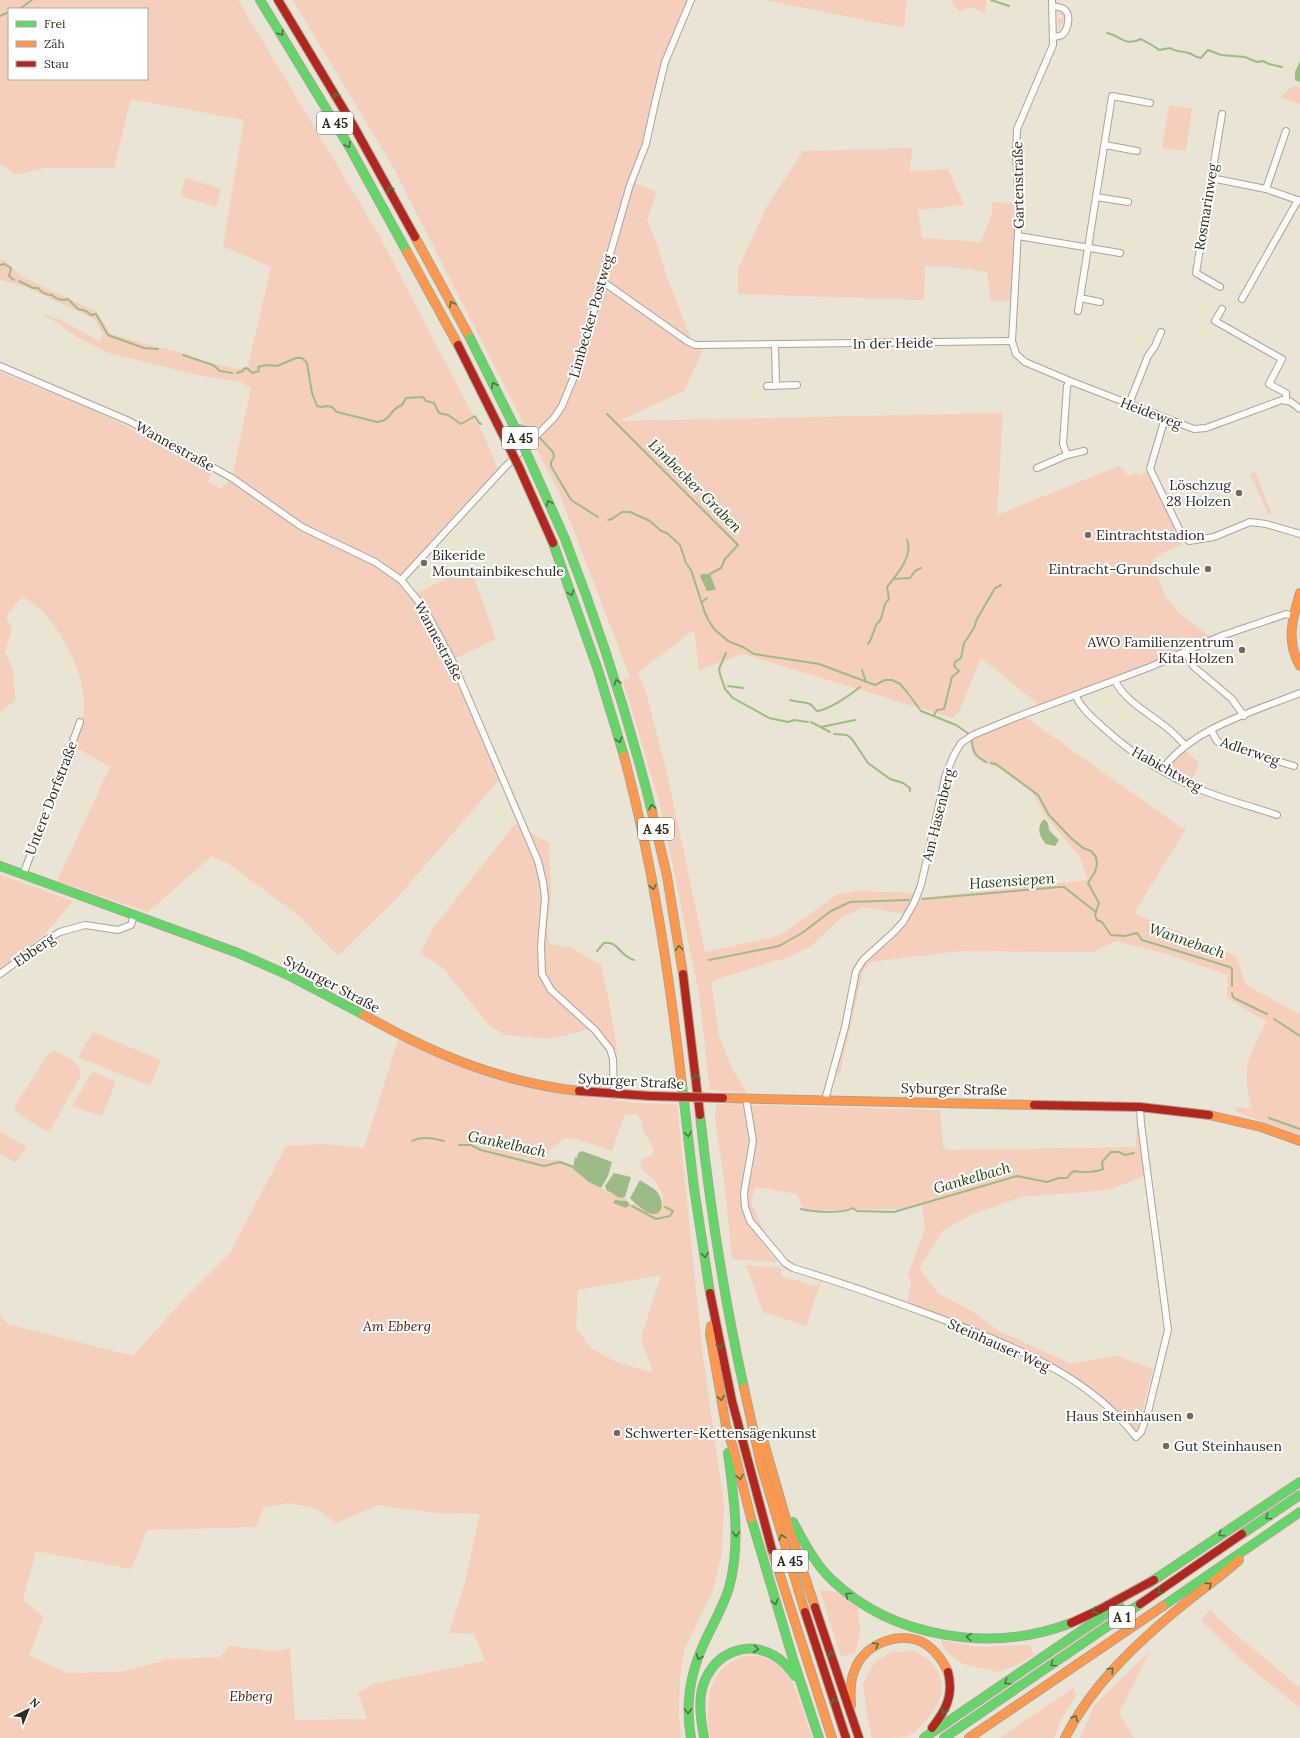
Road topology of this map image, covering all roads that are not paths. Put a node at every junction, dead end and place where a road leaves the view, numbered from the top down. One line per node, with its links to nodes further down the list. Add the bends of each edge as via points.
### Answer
1 (260, 0): 67 (main road, A 45, one-way to 67, bridge, via 350,148 458,345 519,467 553,543 611,711 646,849 672,1004 698,1217)
2 (278, 0): 65 (main road, A 45, one-way to 2, bridge, via 676,926 648,788 604,642 565,539 518,434 470,338 399,205)
3 (691, 0): 19 (street, Limbecker Postweg, via 665,62 646,144 630,185)
4 (1053, 3): 5 (street, Gartenstraße); 5 (street, Gartenstraße, via 1064,8 1069,18 1064,33)
5 (1053, 37): 16 (street, Gartenstraße, via 1050,54 1017,129)
6 (1150, 103): 9 (street, via 1112,96)
7 (1222, 114): 11 (street, Rosmarinweg)
8 (1286, 131): 12 (street)
9 (1105, 146): 10 (street); 13 (street)
10 (1137, 151)
11 (1211, 178): 12 (street); 20 (street, Rosmarinweg, via 1196,273)
12 (1266, 189): 14 (street)
13 (1096, 197): 15 (street); 17 (street)
14 (1299, 200): 22 (street)
15 (1128, 202)
16 (1018, 236): 17 (street); 27 (street, Gartenstraße)
17 (1088, 248): 18 (street); 21 (street)
18 (1120, 253)
19 (602, 281): 28 (street, In der Heide, via 695,345); 42 (street, Limbecker Postweg, via 576,372 558,412)
20 (1220, 287)
21 (1080, 298): 23 (street); 25 (street)
22 (1242, 299)
23 (1100, 302)
24 (1222, 309): 34 (street, via 1215,321 1282,359 1269,384 1286,393)
25 (1078, 311)
26 (1161, 332): 35 (street, via 1148,356)
27 (1012, 341): 28 (street, In der Heide); 30 (street, Heideweg, via 1014,350 1020,358)
28 (775, 344): 31 (street)
29 (0, 366): 42 (street, Wannestraße, via 130,421 232,478 302,527 375,562)
30 (1070, 381): 35 (street, Heideweg); 39 (street, via 1067,386 1063,444)
31 (776, 385): 32 (street); 33 (street)
32 (797, 385)
33 (767, 386)
34 (1286, 400): 36 (street); 37 (street, Heideweg, via 1199,430)
35 (1129, 404): 37 (street, Heideweg)
36 (1300, 409)
37 (1164, 418): 41 (street, via 1150,469 1181,533 1189,541 1214,537 1250,522)
38 (1084, 451): 39 (street)
39 (1067, 456): 40 (street)
40 (1037, 468)
41 (1300, 534)
42 (401, 580): 61 (street, Wannestraße, via 424,608 451,658 538,861 545,898 541,962 545,980 551,990 607,1044 613,1059)
43 (1300, 592): 44 (main road)
44 (1293, 616): 45 (street, Am Hasenberg, via 1286,614 1221,636); 46 (main road, via 1291,643)
45 (1185, 652): 47 (street, Am Hasenberg); 50 (street, via 1194,667 1232,700)
46 (1300, 666)
47 (1116, 681): 49 (street, Am Hasenberg); 53 (street, via 1119,688 1135,704 1163,724)
48 (1300, 693): 50 (street)
49 (1075, 695): 55 (street, Habichtweg, via 1082,708 1115,738); 63 (street, Am Hasenberg, via 986,729 966,739 959,746 946,774 921,885 914,903 903,922 863,960 856,971 844,1034)
50 (1244, 716): 52 (street)
51 (80, 722): 58 (street, Untere Dorfstraße)
52 (1211, 730): 53 (street); 54 (street, Adlerweg, via 1216,741 1221,744)
53 (1185, 745): 55 (street)
54 (1294, 766)
55 (1162, 770): 56 (street, Habichtweg, via 1194,786)
56 (1277, 815)
57 (0, 866): 58 (main road, Syburger Straße)
58 (23, 875): 59 (main road, Syburger Straße)
59 (134, 915): 60 (street, Ebberg, via 131,925 122,929 85,926 60,932); 61 (main road, Syburger Straße, via 270,966 415,1042 470,1066 528,1082)
60 (0, 974)
61 (614, 1095): 62 (main road, Syburger Straße, bridge)
62 (746, 1098): 63 (main road, Syburger Straße); 64 (street, Steinhauser Weg, via 753,1141 744,1193 745,1207 750,1221 785,1263 988,1337 1050,1366 1113,1410 1136,1437 1141,1432 1148,1412 1168,1330)
63 (825, 1100): 64 (main road, Syburger Straße)
64 (1140, 1107): 66 (main road, Syburger Straße, via 1216,1116 1266,1128)
65 (702, 1130): 69 (main road, via 743,1360); 82 (main road, A 45, one-way to 65, via 805,1613 761,1463 719,1260 709,1199)
66 (1300, 1141)
67 (714, 1307): 68 (main road, one-way to 68, via 710,1334); 81 (main road, A 45, one-way to 81, via 721,1351 758,1502 792,1618)
68 (726, 1426): 75 (main road, one-way to 75, via 765,1567); 78 (main road, one-way to 78, via 736,1516 734,1564 726,1598 697,1659 691,1678 688,1700)
69 (769, 1462): 74 (main road, one-way to 69, via 1068,1624 1027,1636 997,1639 968,1637 907,1625 853,1599 823,1570 812,1557 793,1521); 76 (main road, one-way to 69)
70 (1300, 1482): 74 (main road, one-way to 74)
71 (1300, 1495): 85 (main road, A 1, one-way to 85)
72 (1300, 1512): 73 (main road, A 1)
73 (1264, 1536): 77 (main road, A 1); 88 (main road, one-way to 73, via 1090,1694 1122,1659 1228,1571)
74 (1154, 1580): 84 (main road, one-way to 84, via 1086,1629)
75 (812, 1715): 79 (main road, one-way to 75, via 701,1700 705,1681 719,1659 738,1650 756,1648 782,1660 796,1677); 80 (main road)
76 (852, 1717): 83 (main road); 84 (main road, one-way to 84, via 851,1692 853,1676 859,1661 874,1646 886,1640 913,1639 928,1645 941,1658 950,1683 950,1696 943,1715)
77 (992, 1722): 86 (main road, A 1); 87 (main road)
78 (691, 1738)
79 (704, 1738)
80 (819, 1738)
81 (832, 1738)
82 (846, 1738)
83 (859, 1738)
84 (923, 1738)
85 (944, 1738)
86 (969, 1738)
87 (977, 1738)
88 (1065, 1738)

